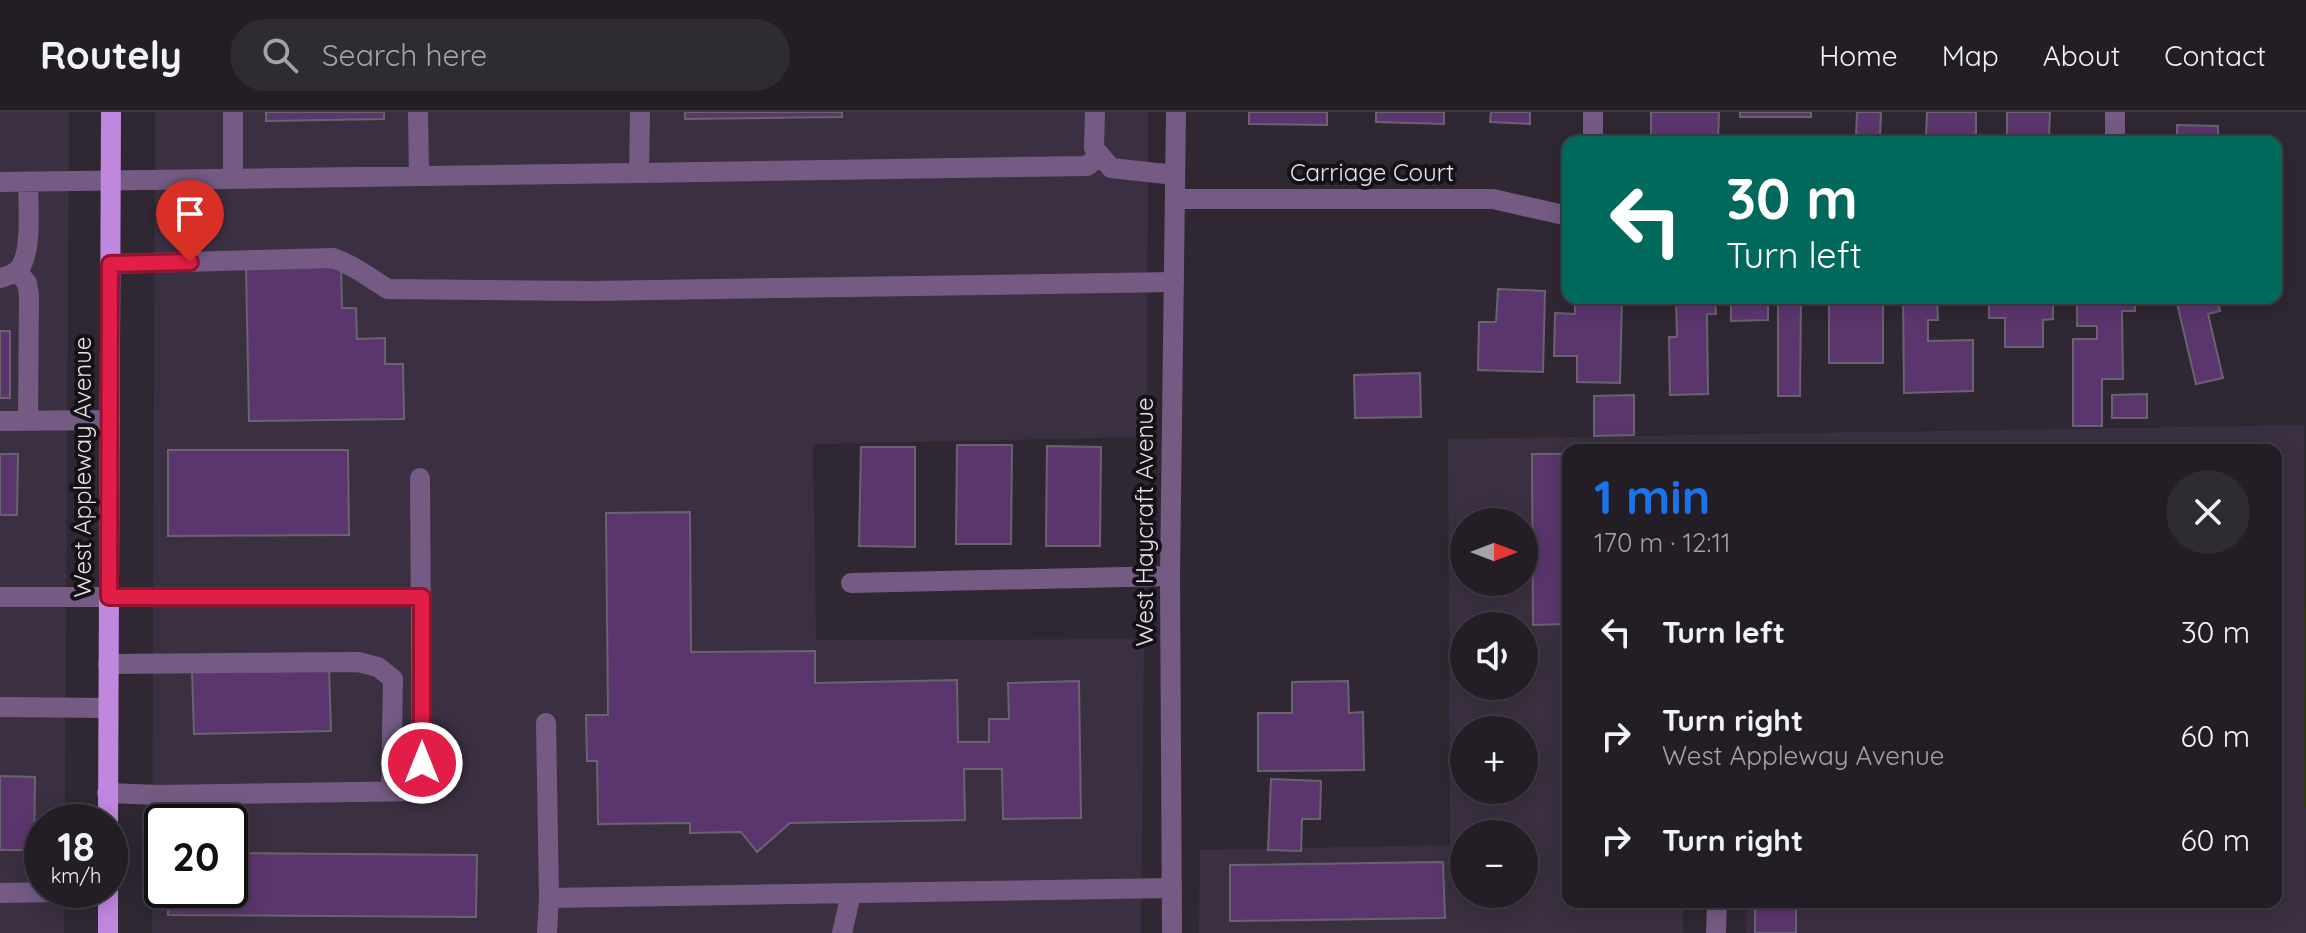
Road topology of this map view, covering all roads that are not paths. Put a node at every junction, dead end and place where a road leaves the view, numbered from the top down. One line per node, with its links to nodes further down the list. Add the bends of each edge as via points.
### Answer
1 (111, 112): 18 (main road, West Appleway Avenue)
2 (233, 112): 15 (street)
3 (418, 112): 13 (street)
4 (640, 112): 12 (street)
5 (1095, 112): 11 (street, via 1094,148)
6 (1176, 112): 14 (street, West Haycraft Avenue)
7 (1593, 112): 9 (street)
8 (2115, 112): 10 (street)
9 (1593, 136)
10 (2115, 136)
11 (1100, 155): 12 (street, via 1087,166); 14 (street, via 1111,168)
12 (639, 173): 13 (street)
13 (419, 175): 15 (street)
14 (1175, 175): 19 (street, West Haycraft Avenue)
15 (233, 179): 18 (street)
16 (0, 182): 17 (street)
17 (28, 182): 18 (street); 22 (street, via 23,262)
18 (110, 182): 21 (main road, West Appleway Avenue)
19 (1175, 199): 20 (street, Carriage Court, via 1493,199); 23 (street, West Haycraft Avenue)
20 (1562, 215)
21 (110, 264): 23 (street, via 333,258 388,289); 25 (main road, West Appleway Avenue)
22 (9, 274): 24 (street, via 27,283 29,296)
23 (1174, 282): 28 (street, West Haycraft Avenue)
24 (28, 420): 25 (street); 26 (street)
25 (110, 420): 31 (main road, West Appleway Avenue)
26 (0, 421)
27 (420, 478): 32 (street)
28 (1170, 576): 29 (street); 40 (street, West Haycraft Avenue)
29 (851, 583)
30 (0, 597): 31 (street)
31 (109, 597): 32 (street); 33 (main road, West Appleway Avenue)
32 (422, 597): 37 (street, via 422,791)
33 (108, 664): 35 (main road, West Appleway Avenue); 37 (street, via 358,662 378,667 393,679)
34 (0, 707): 35 (street)
35 (108, 708): 38 (main road, West Appleway Avenue)
36 (546, 723): 44 (street)
37 (391, 791): 38 (street)
38 (107, 793): 39 (main road, West Appleway Avenue)
39 (107, 804)
40 (1172, 888): 43 (street); 50 (street, West Haycraft Avenue)
41 (0, 893): 42 (street)
42 (24, 893)
43 (851, 894): 44 (street); 49 (street)
44 (549, 898): 48 (street)
45 (108, 908): 47 (main road)
46 (1717, 908): 51 (street)
47 (108, 933)
48 (547, 933)
49 (842, 933)
50 (1172, 933)
51 (1716, 933)

